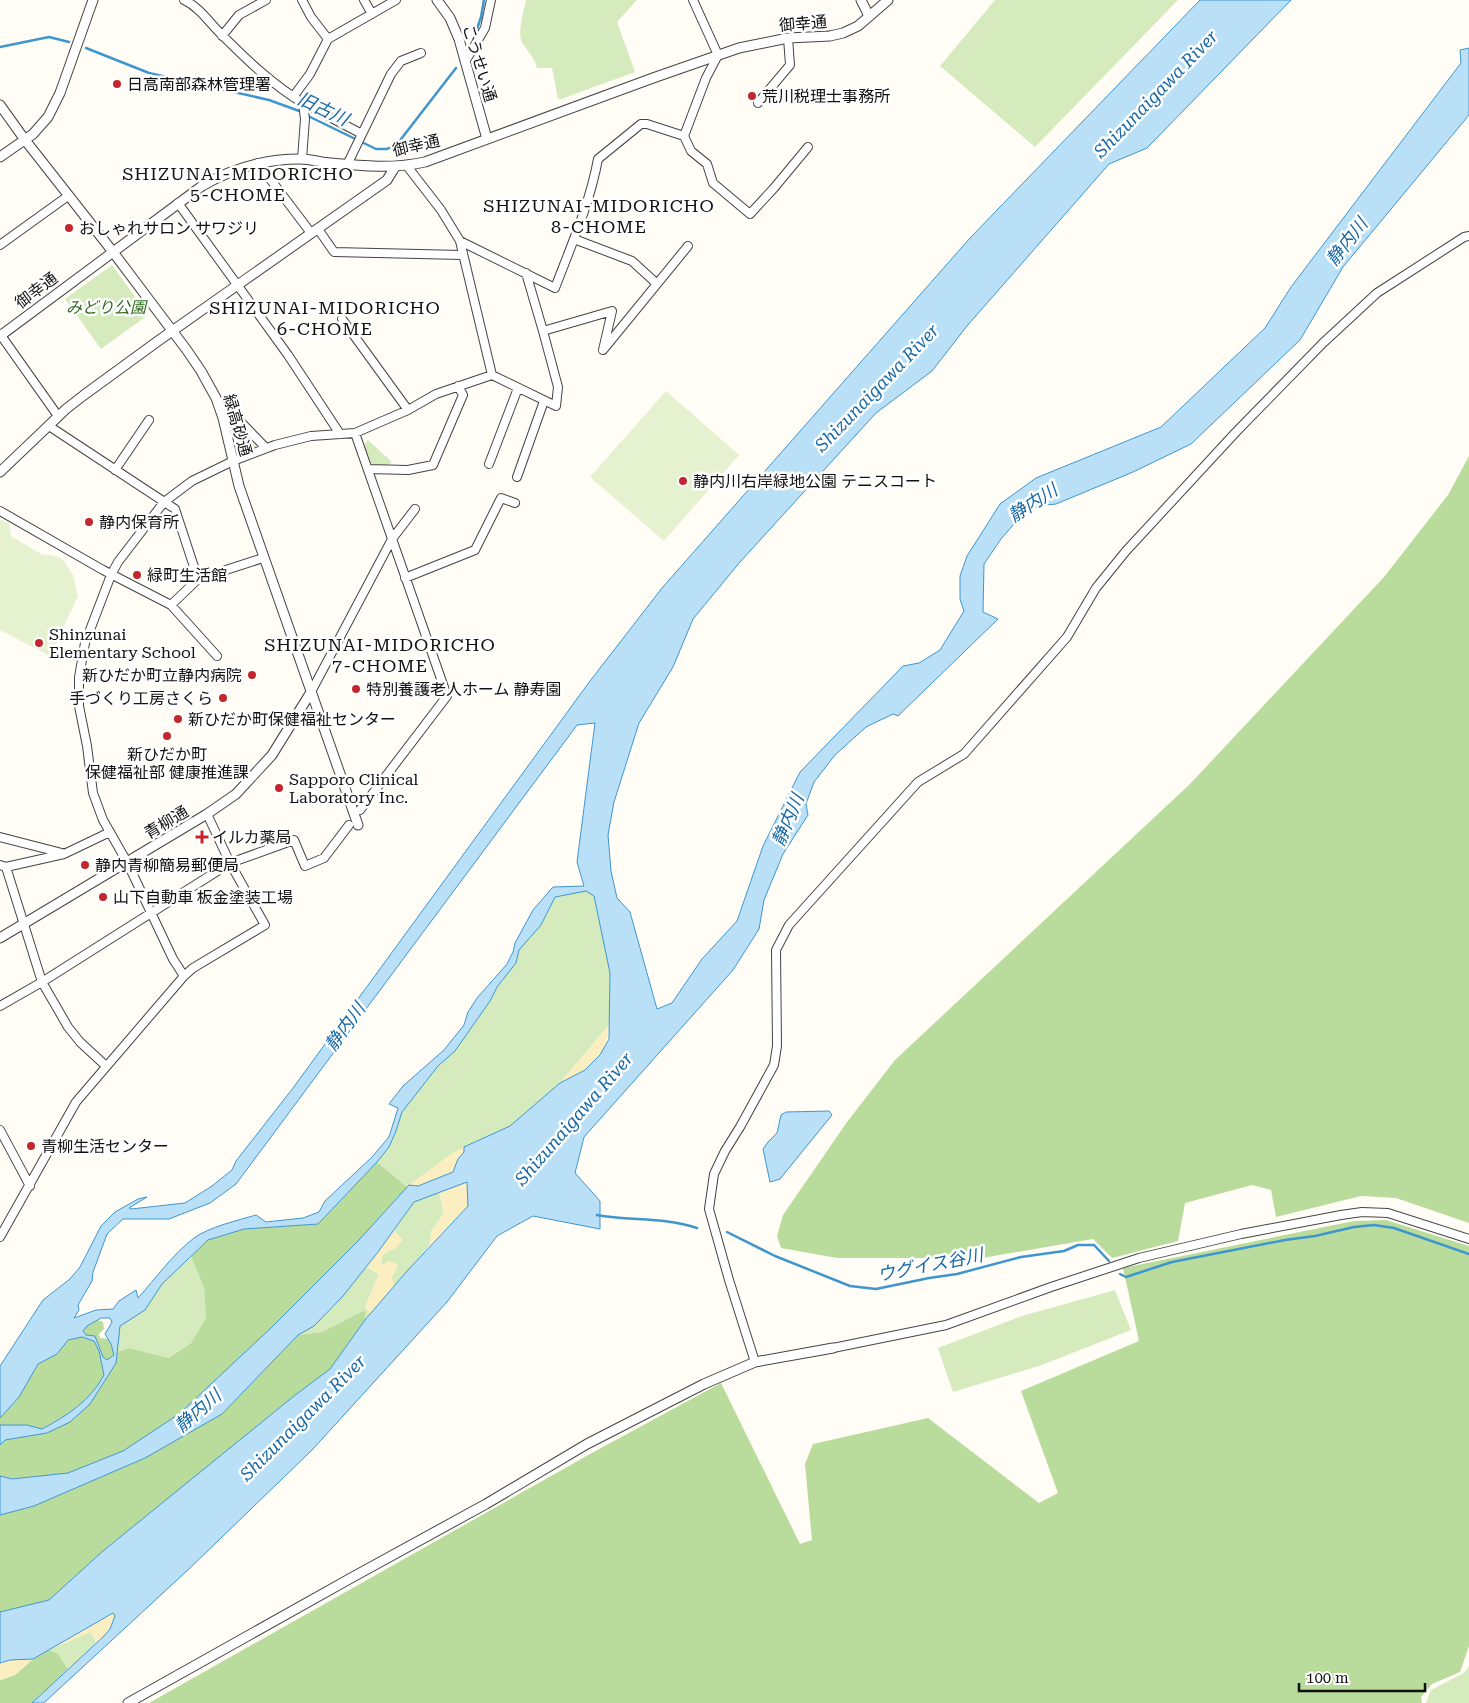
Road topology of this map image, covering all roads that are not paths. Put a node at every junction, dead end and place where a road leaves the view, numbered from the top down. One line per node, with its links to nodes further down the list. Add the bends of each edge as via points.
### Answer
1 (92, 0): 27 (street, via 54,106 38,129)
2 (184, 0): 14 (street, via 194,5)
3 (266, 0): 14 (street, via 238,15)
4 (302, 0): 16 (street)
5 (364, 0): 12 (street)
6 (396, 0): 12 (street)
7 (437, 0): 19 (street, こうせい通, via 455,29)
8 (491, 0): 19 (street, via 485,28)
9 (693, 0): 18 (street)
10 (861, 0): 13 (street)
11 (888, 0): 13 (street, 御幸通)
12 (372, 14): 16 (street)
13 (869, 16): 15 (street, 御幸通, via 843,33)
14 (222, 36): 20 (street, via 272,82)
15 (788, 38): 18 (street, 御幸通); 21 (street, via 790,65)
16 (328, 39): 20 (street)
17 (421, 53): 25 (street, via 401,61 390,74)
18 (718, 55): 24 (street); 26 (street, 御幸通)
19 (465, 62): 26 (street, こうせい通)
20 (294, 97): 23 (street)
21 (758, 103)
22 (0, 105): 27 (street, 緑高砂通)
23 (303, 105): 25 (street); 30 (street)
24 (684, 136): 28 (street, via 691,151 707,164 713,183 750,214); 39 (street, via 641,124 598,158)
25 (360, 138): 32 (street)
26 (487, 139): 33 (street, 御幸通)
27 (25, 140): 29 (street); 35 (street, 緑高砂通)
28 (808, 146)
29 (0, 158)
30 (302, 159): 31 (street, 御幸通); 32 (street, 御幸通)
31 (258, 163): 36 (street, 御幸通, via 222,174); 37 (street)
32 (347, 165): 34 (street, 御幸通)
33 (407, 166): 34 (street, 御幸通); 40 (street)
34 (395, 167): 37 (street, via 387,180)
35 (68, 196): 41 (street); 43 (street, 緑高砂通)
36 (178, 203): 43 (street, 御幸通); 47 (street)
37 (314, 231): 44 (street, via 334,252); 47 (street)
38 (1469, 236): 103 (street, via 1377,293 1323,343 1126,551 1096,588 1067,637 964,754 918,782 789,925 776,950 777,1046 774,1065 714,1174 709,1209)
39 (574, 239): 45 (street, via 555,288); 46 (street, via 632,261)
40 (460, 241): 44 (street); 45 (street)
41 (0, 245)
42 (688, 246): 46 (street)
43 (113, 252): 49 (street, 緑高砂通); 51 (street, 御幸通)
44 (462, 255): 52 (street)
45 (526, 273): 50 (street)
46 (656, 283): 50 (street, via 603,350 612,311)
47 (239, 285): 49 (street); 62 (street)
48 (342, 319): 56 (street)
49 (172, 331): 57 (street); 58 (street, 緑高砂通, via 201,370)
50 (543, 331): 55 (street, via 558,388 556,406)
51 (0, 335): 57 (street)
52 (492, 375): 53 (street); 54 (street)
53 (458, 386): 56 (street); 66 (street, via 463,395 433,465 408,470)
54 (518, 388): 55 (street); 65 (street)
55 (544, 401): 69 (street)
56 (408, 410): 61 (street)
57 (58, 416): 60 (street)
58 (223, 418): 63 (street, via 234,415); 64 (street, 緑高砂通)
59 (149, 420): 67 (street)
60 (49, 426): 67 (street); 68 (street)
61 (355, 433): 62 (street); 66 (street)
62 (340, 434): 63 (street, via 311,436)
63 (266, 448): 64 (street)
64 (233, 461): 70 (street, via 192,480); 75 (street, 緑高砂通)
65 (489, 464)
66 (368, 469): 74 (street)
67 (115, 470): 70 (street)
68 (0, 472)
69 (517, 477)
70 (164, 502): 76 (street); 78 (street, via 175,509)
71 (515, 503): 77 (street, via 501,498 475,550)
72 (415, 509): 74 (street)
73 (0, 511): 76 (street)
74 (392, 539): 77 (street); 81 (street)
75 (263, 558): 78 (street); 81 (street, 緑高砂通)
76 (111, 575): 79 (street); 85 (street, via 85,643 78,696 93,793)
77 (406, 578): 82 (street, via 447,696)
78 (198, 579): 79 (street)
79 (171, 605): 80 (street)
80 (217, 656)
81 (311, 692): 83 (street, 青柳通, via 272,755 236,794); 84 (street, 緑高砂通)
82 (360, 810)
83 (207, 814): 88 (street, 青柳通); 89 (street)
84 (353, 825): 89 (street, via 324,858 305,866 294,840)
85 (110, 832): 87 (street); 88 (street)
86 (0, 837): 87 (street)
87 (64, 854): 90 (street)
88 (127, 862): 91 (street); 92 (street, 青柳通)
89 (230, 863): 91 (street); 94 (street, via 265,925)
90 (3, 866): 92 (street)
91 (150, 913): 94 (street); 95 (street)
92 (24, 924): 93 (street, 青柳通); 95 (street)
93 (0, 938)
94 (184, 976): 97 (street)
95 (42, 982): 96 (street); 97 (street, via 68,1027)
96 (0, 1006)
97 (106, 1066): 99 (street, via 76,1102)
98 (0, 1130): 99 (street)
99 (30, 1186): 100 (street)
100 (0, 1237)
101 (1469, 1239): 102 (street, via 1388,1213 1362,1212 1241,1234 1140,1258 946,1325)
102 (833, 1348): 103 (street)
103 (755, 1362): 104 (street, via 704,1384 587,1444 486,1504)
104 (128, 1703)

